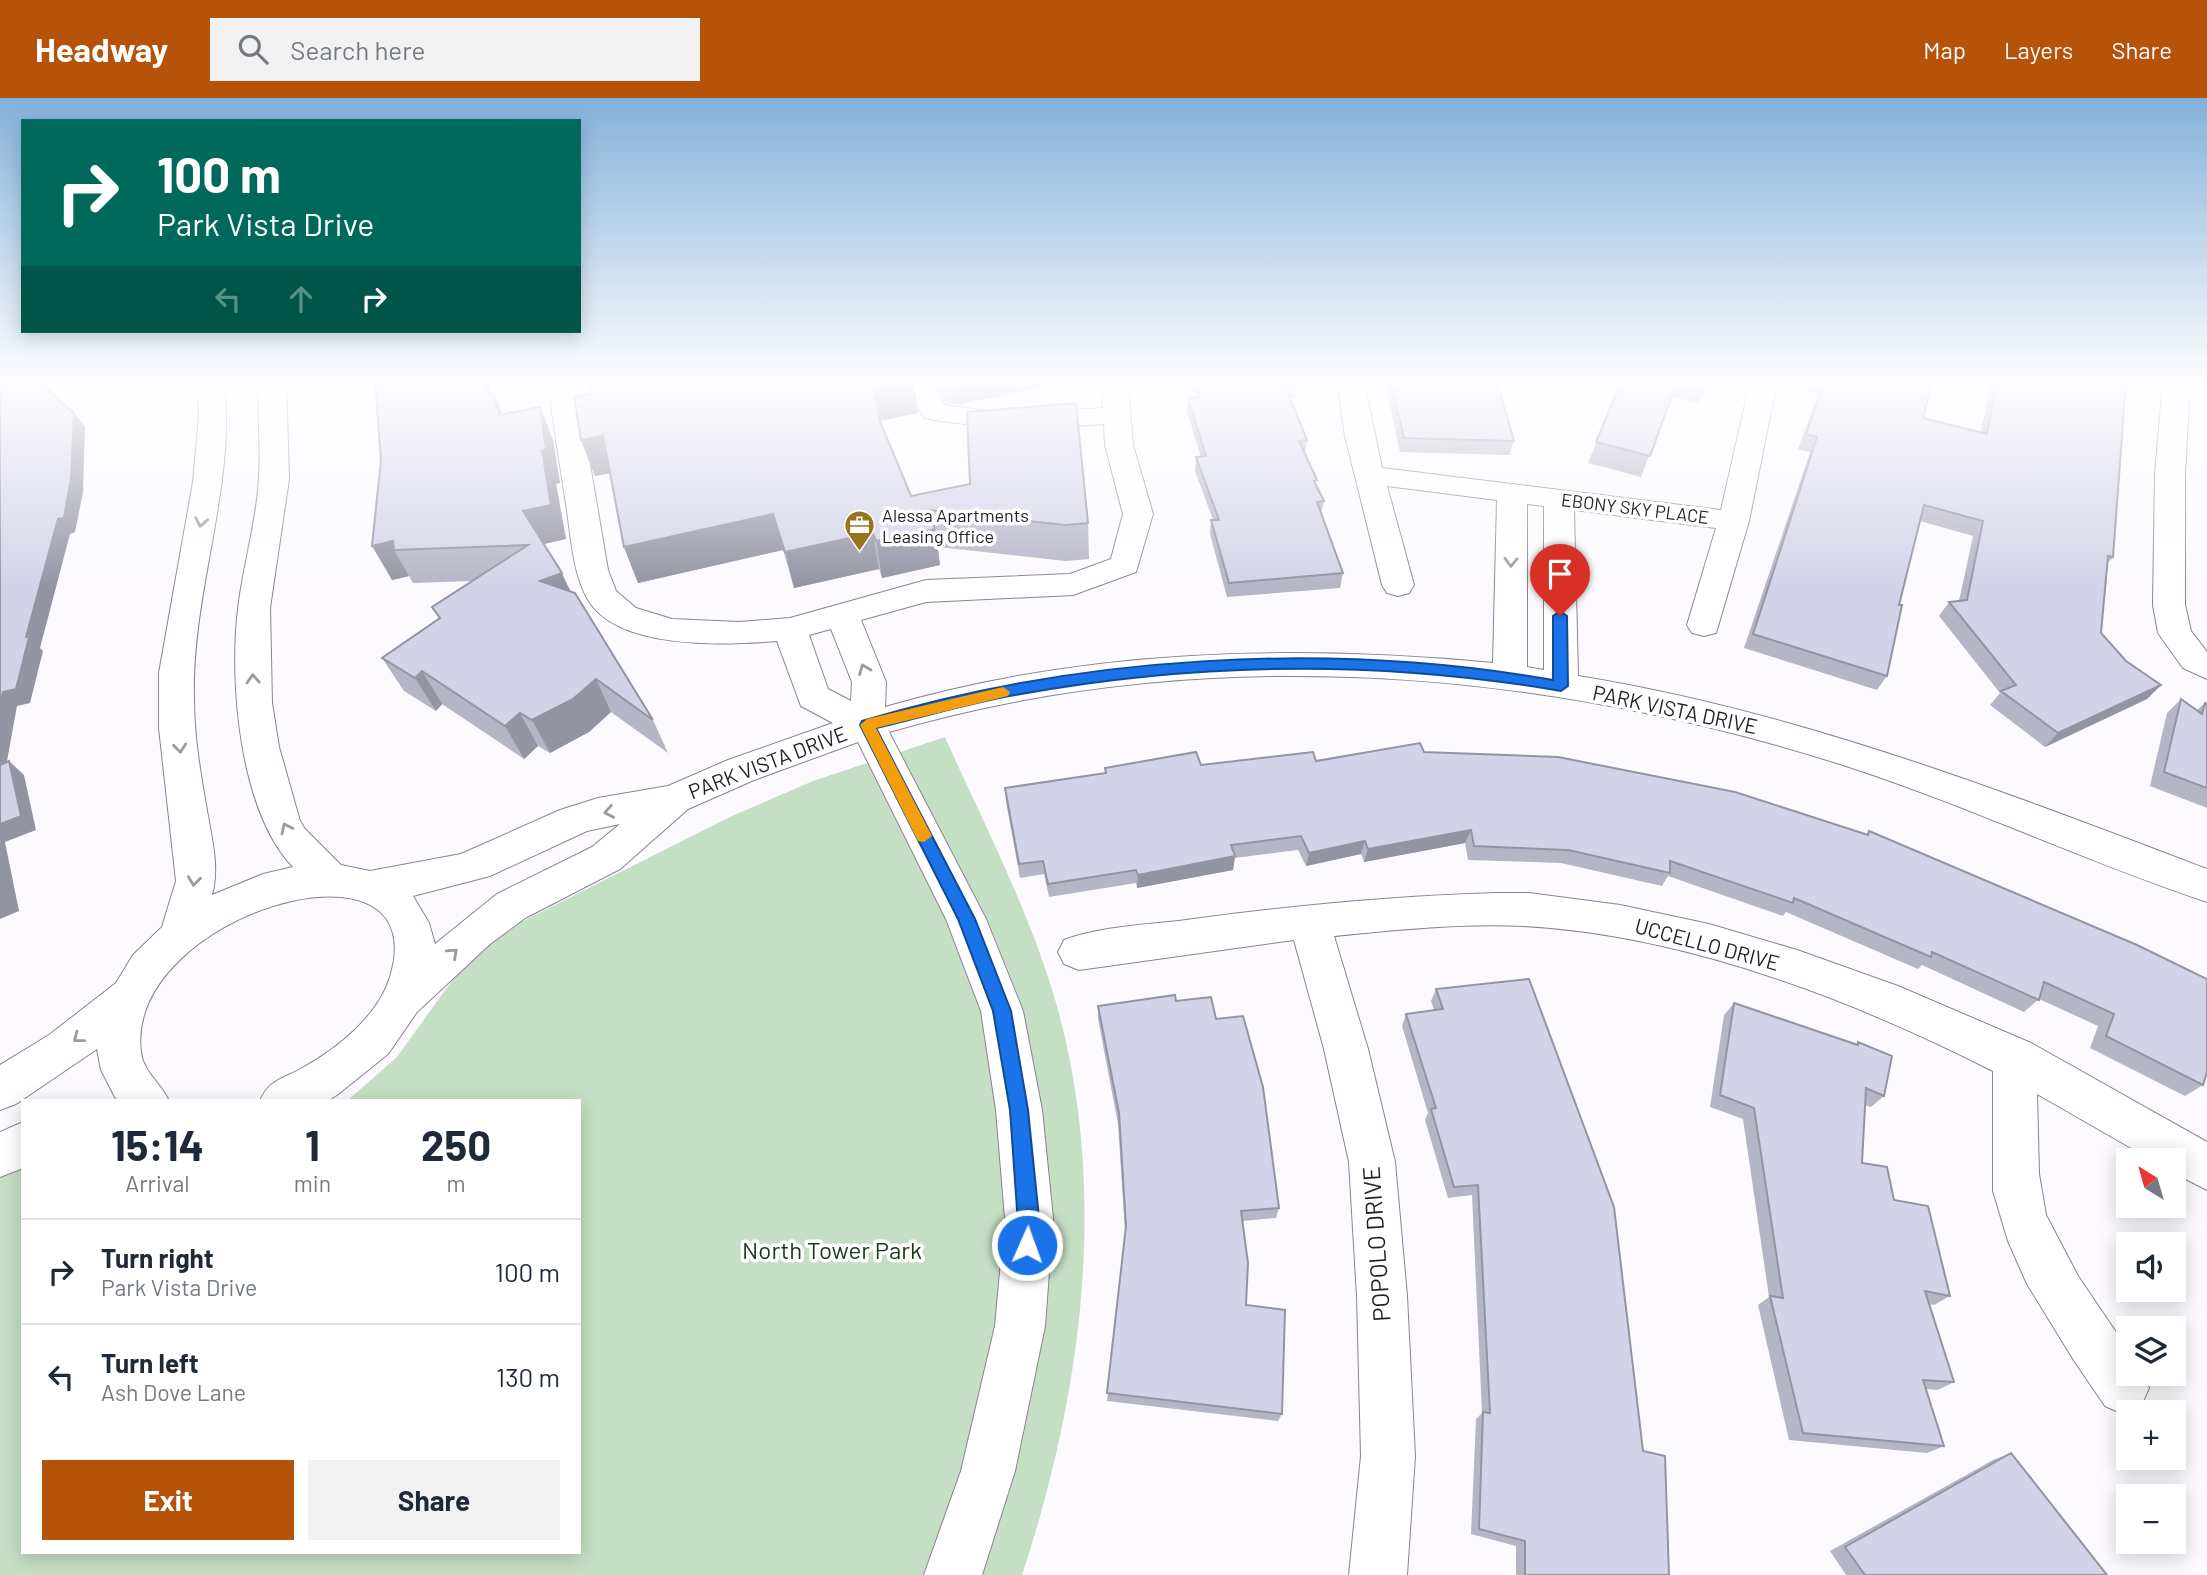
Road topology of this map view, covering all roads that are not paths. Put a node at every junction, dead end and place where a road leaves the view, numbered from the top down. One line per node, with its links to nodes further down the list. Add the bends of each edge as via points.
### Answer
1 (211, 451): 25 (street, one-way to 25, via 176,678 179,741 196,864 196,881)
2 (273, 451): 21 (street, one-way to 2, via 292,840 281,821 254,703 254,608 274,479)
3 (573, 451): 15 (street, via 592,570 602,596 624,616 672,630 739,633)
4 (1121, 451): 13 (street, via 1138,514 1125,565 1073,584 926,591)
5 (1364, 451): 8 (street)
6 (1749, 451): 11 (street)
7 (2172, 451): 16 (street, via 2169,605 2175,633)
8 (1369, 475): 9 (street, EBONY SKY PLACE); 12 (street)
9 (1512, 493): 10 (street, EBONY SKY PLACE); 17 (street, one-way to 17)
10 (1559, 499): 11 (street, EBONY SKY PLACE); 18 (street)
11 (1734, 521): 14 (street)
12 (1398, 586)
13 (843, 616): 15 (street); 19 (street, one-way to 13, via 869,682)
14 (1704, 625)
15 (790, 629): 19 (street, via 813,698)
16 (2201, 663)
17 (1510, 677): 18 (street, PARK VISTA DRIVE); 19 (street, PARK VISTA DRIVE, via 1367,663 1180,668 1020,689)
18 (1561, 686): 22 (street, PARK VISTA DRIVE, via 1698,712 1843,751)
19 (867, 725): 20 (street, PARK VISTA DRIVE, via 736,772); 37 (street, via 967,919 1002,1011 1019,1110 1029,1218 1020,1326 988,1471)
20 (676, 799): 23 (street, PARK VISTA DRIVE, one-way to 23, via 584,817 448,875); 28 (street, PARK VISTA DRIVE, one-way to 20, via 511,906 606,858)
21 (330, 879): 23 (street); 25 (street, via 259,892 224,907)
22 (2207, 886)
23 (370, 887): 28 (street, via 392,900 412,930 413,969)
24 (1309, 921): 26 (street, UCCELLO DRIVE); 29 (street, UCCELLO DRIVE, via 1527,910 1662,929 1894,1003); 38 (street, POPOLO DRIVE, via 1372,1162 1388,1456)
25 (179, 937): 27 (street, via 150,967)
26 (1079, 952)
27 (131, 996): 30 (street, one-way to 30, via 64,1049); 31 (street, via 120,1025 118,1054 126,1079)
28 (402, 999): 32 (street, via 356,1057)
29 (2015, 1057): 35 (street, UCCELLO DRIVE); 36 (street, via 2018,1192 2032,1238 2066,1303)
30 (0, 1089)
31 (145, 1099)
32 (286, 1099)
33 (21, 1145): 34 (street)
34 (0, 1155)
35 (2207, 1168)
36 (2123, 1388)
37 (953, 1575)
38 (1378, 1575)

